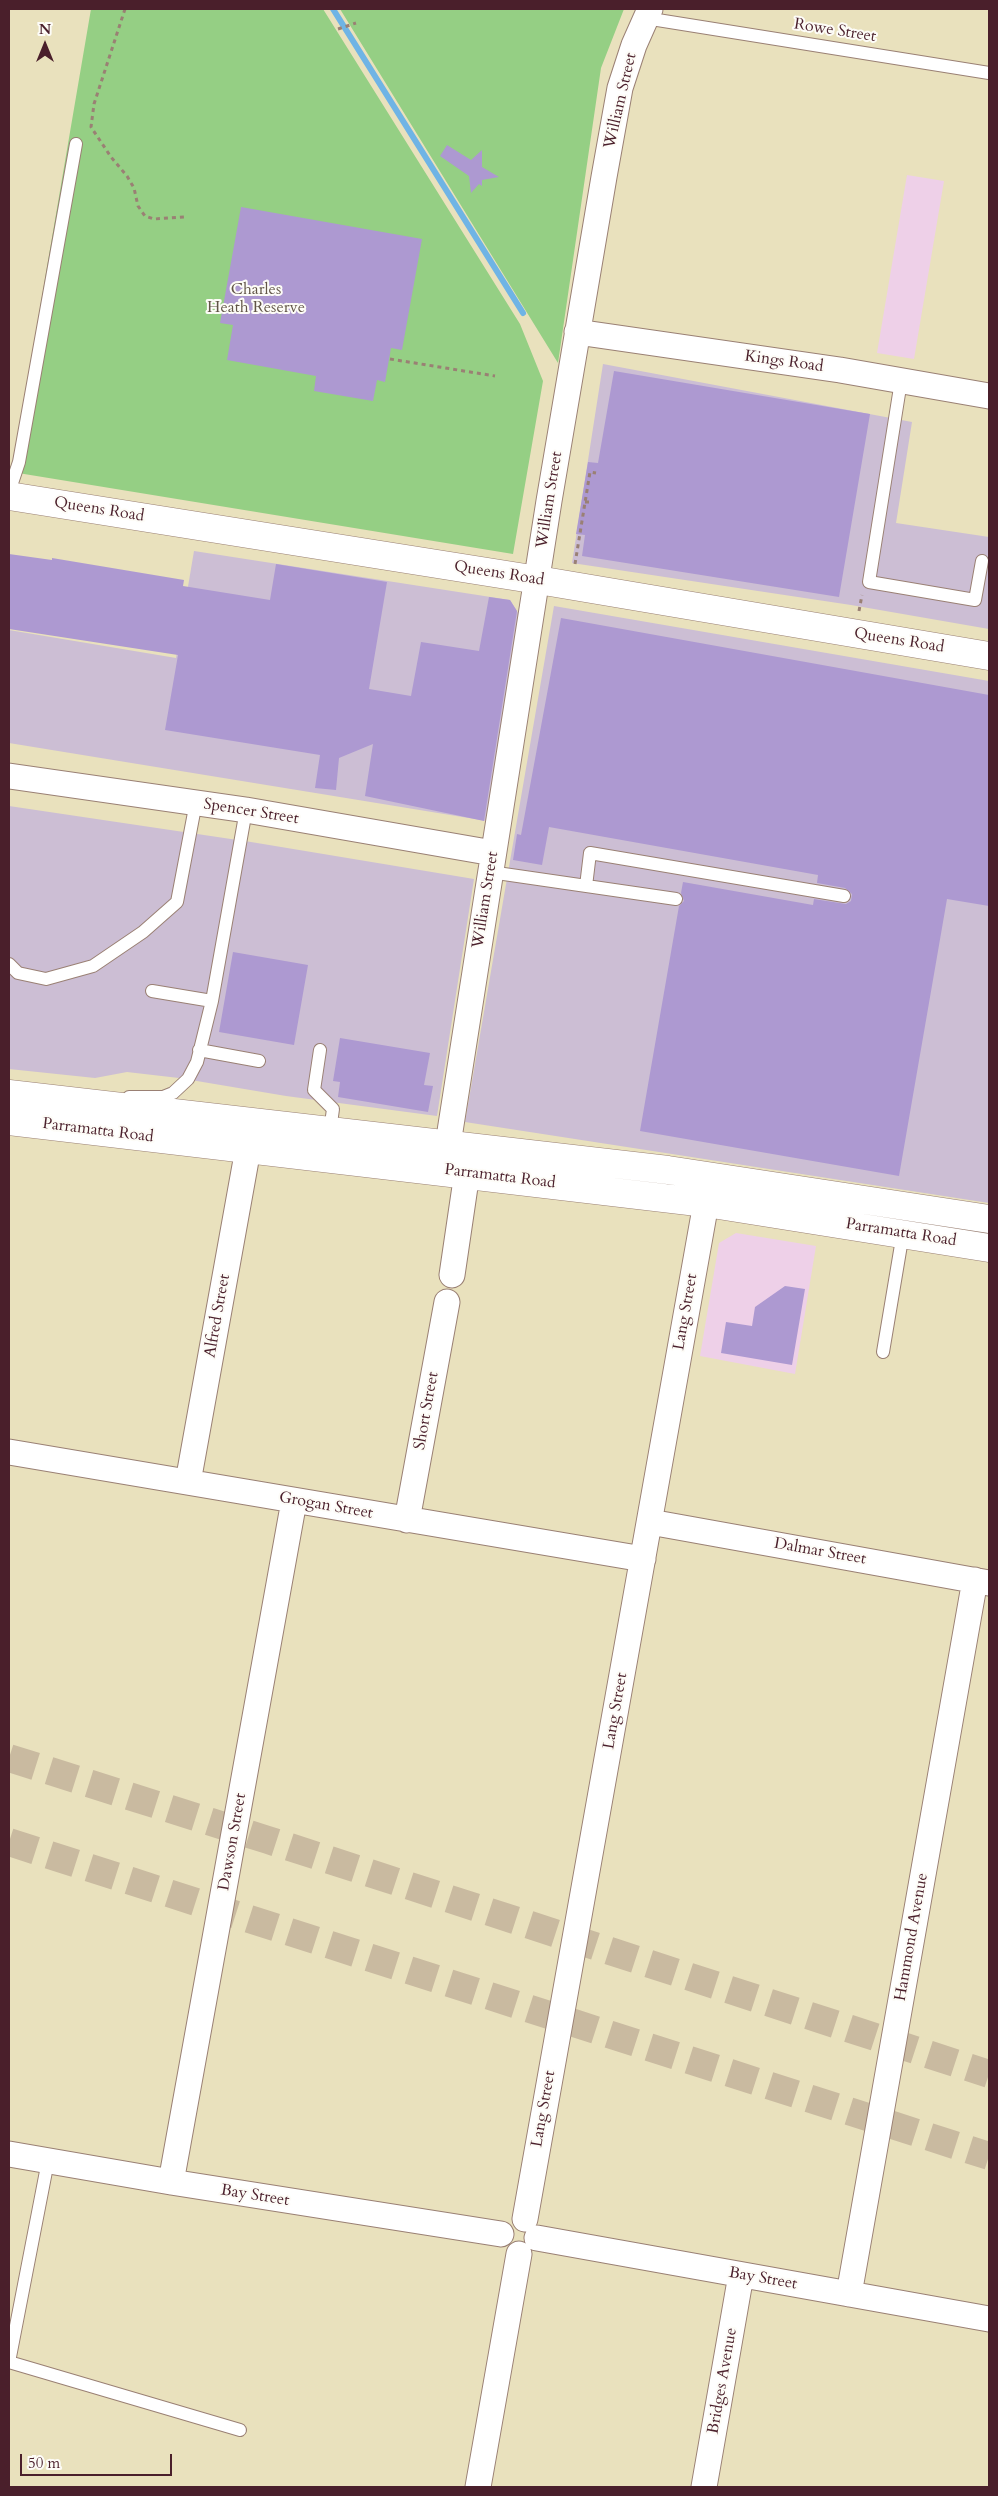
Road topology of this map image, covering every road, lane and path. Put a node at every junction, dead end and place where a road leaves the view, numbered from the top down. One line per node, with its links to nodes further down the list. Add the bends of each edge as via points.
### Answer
1 (125, 9): 7 (path, via 94,104 91,127 127,176 145,216 154,219)
2 (648, 13): 5 (lane, Rowe Street); 8 (street, William Street, via 620,88)
3 (356, 22): 4 (path)
4 (338, 29)
5 (989, 73)
6 (76, 144): 14 (lane, via 19,462)
7 (185, 217)
8 (577, 332): 11 (street, Kings Road); 19 (street, William Street)
9 (390, 359): 10 (path)
10 (495, 376)
11 (901, 381): 12 (street, Kings Road); 18 (lane, via 869,582 975,600)
12 (989, 396)
13 (596, 473): 15 (path, via 590,472)
14 (9, 494): 19 (main road, Queens Road)
15 (585, 502): 16 (path); 17 (path)
16 (591, 502)
17 (577, 555)
18 (982, 561)
19 (538, 580): 20 (main road, Queens Road); 24 (street, William Street)
20 (989, 656)
21 (9, 776): 22 (street, Spencer Street)
22 (196, 802): 23 (street, Spencer Street); 28 (lane, via 177,902 143,932 93,966 46,979 18,973)
23 (246, 810): 24 (street, Spencer Street); 30 (lane)
24 (492, 862): 25 (lane); 38 (street, William Street)
25 (586, 886): 26 (lane, via 590,853); 27 (lane)
26 (844, 896)
27 (676, 899)
28 (9, 964)
29 (152, 991): 30 (lane)
30 (212, 1001): 31 (lane)
31 (199, 1050): 33 (lane); 35 (lane, via 198,1062 188,1079 173,1093 163,1097 137,1095)
32 (320, 1050): 37 (lane, via 314,1090 333,1109)
33 (259, 1061)
34 (9, 1094): 35 (main road, Parramatta Road)
35 (92, 1105): 37 (main road, Parramatta Road)
36 (9, 1121): 39 (main road, Parramatta Road)
37 (330, 1131): 38 (main road, Parramatta Road)
38 (448, 1144): 42 (main road, Parramatta Road, via 668,1170)
39 (248, 1149): 40 (main road, Parramatta Road); 49 (street, Alfred Street)
40 (468, 1173): 41 (main road, Parramatta Road); 45 (street)
41 (706, 1203): 43 (main road, Parramatta Road); 52 (street, Lang Street)
42 (989, 1219)
43 (902, 1233): 44 (main road, Parramatta Road); 47 (lane)
44 (989, 1248)
45 (452, 1276)
46 (447, 1302): 51 (street, Short Street)
47 (883, 1352)
48 (9, 1452): 49 (street, Grogan Street)
49 (188, 1482): 50 (street, Grogan Street)
50 (294, 1501): 51 (street, Grogan Street); 57 (street, Dawson Street)
51 (407, 1520): 53 (street, Grogan Street)
52 (650, 1522): 53 (street, Lang Street); 54 (street, Dalmar Street)
53 (643, 1559): 58 (street, Lang Street)
54 (982, 1582): 62 (street, Hammond Avenue)
55 (9, 2154): 56 (street, Bay Street)
56 (48, 2161): 57 (street, Bay Street); 64 (lane, via 9,2362)
57 (171, 2182): 59 (street, Bay Street)
58 (531, 2228): 59 (street, via 512,2220 506,2223); 60 (street, via 533,2248); 61 (street, Bay Street)
59 (501, 2234): 60 (street, via 507,2250)
60 (519, 2254): 65 (street)
61 (741, 2274): 62 (street, Bay Street); 66 (street, Bridges Avenue)
62 (849, 2294): 63 (street, Bay Street)
63 (989, 2319)
64 (240, 2430)
65 (478, 2487)
66 (704, 2487)

